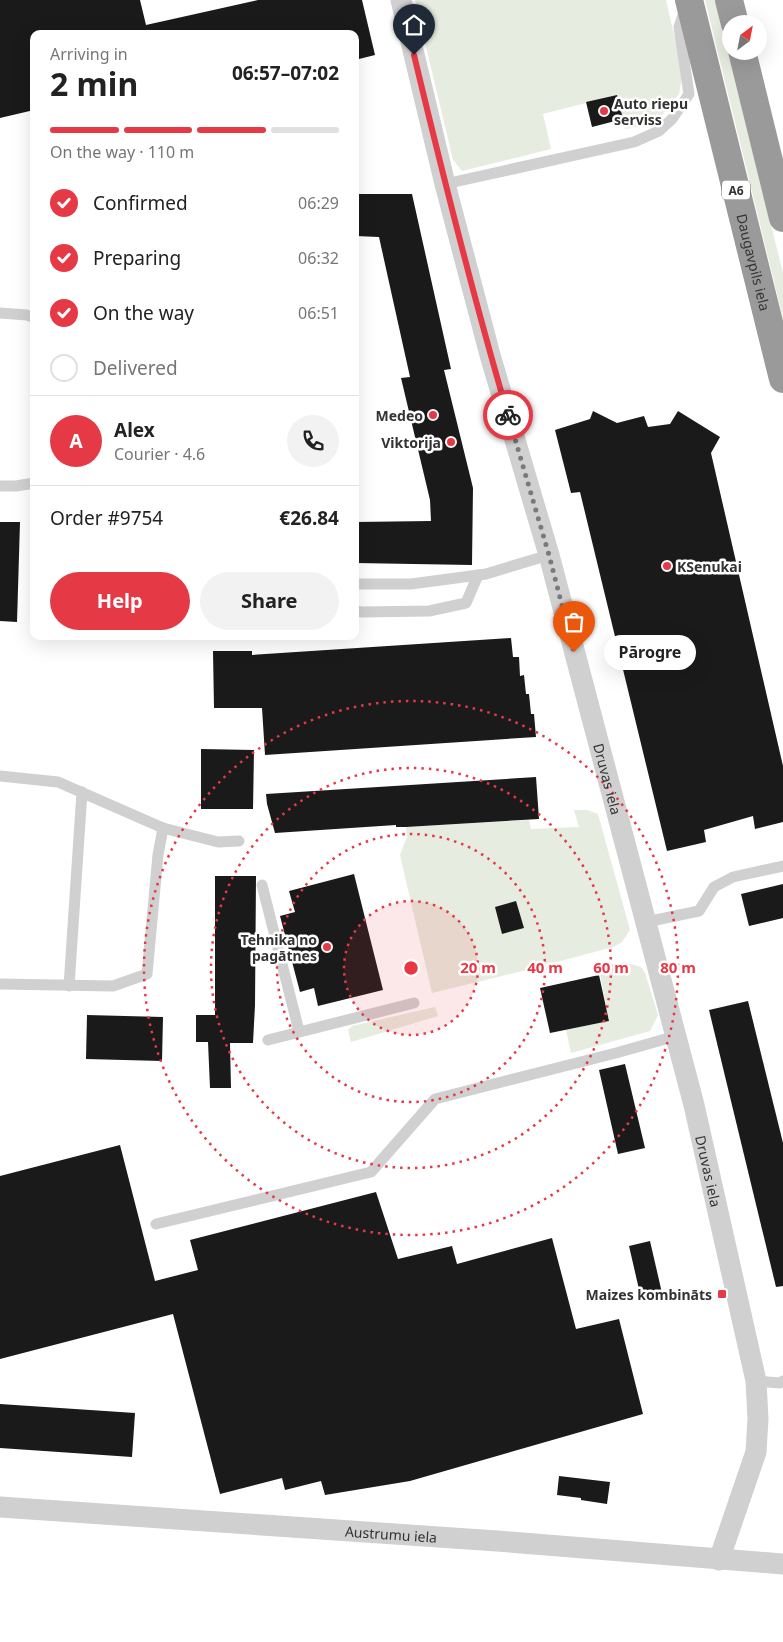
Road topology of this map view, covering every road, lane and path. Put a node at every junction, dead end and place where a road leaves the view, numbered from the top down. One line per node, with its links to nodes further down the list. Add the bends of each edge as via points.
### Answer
1 (401, 0): 6 (street, Druvas iela)
2 (688, 0): 6 (lane, via 679,27 689,94 672,119 659,131 634,142); 10 (highway, Daugavpils iela / A6)
3 (729, 0): 4 (highway)
4 (733, 15)
5 (744, 60): 7 (highway)
6 (445, 184): 13 (street, Druvas iela, via 490,355)
7 (783, 218)
8 (0, 313): 9 (lane)
9 (30, 316)
10 (783, 379)
11 (30, 484): 12 (lane)
12 (0, 486)
13 (549, 555): 14 (lane); 23 (street, Druvas iela)
14 (478, 575): 15 (lane, via 411,584); 16 (lane, via 466,603 429,611)
15 (359, 584)
16 (359, 612)
17 (0, 776): 18 (lane, via 58,782)
18 (82, 792): 19 (lane); 25 (lane)
19 (163, 828): 20 (lane, via 218,842); 25 (lane, via 147,974 113,986)
20 (239, 841)
21 (783, 866): 23 (lane, via 733,877 714,887 700,911)
22 (262, 885): 27 (lane)
23 (646, 922): 28 (street, Druvas iela)
24 (0, 984): 25 (lane)
25 (69, 986)
26 (414, 1003): 27 (lane)
27 (299, 1031): 29 (lane)
28 (676, 1036): 30 (lane, via 434,1099 371,1172); 31 (street, Druvas iela)
29 (268, 1040)
30 (156, 1224)
31 (756, 1381): 32 (lane); 34 (street, Druvas iela, via 756,1452)
32 (783, 1381)
33 (0, 1507): 34 (street, Austrumu iela, via 497,1541)
34 (719, 1560): 35 (street, Austrumu iela)
35 (783, 1564)

